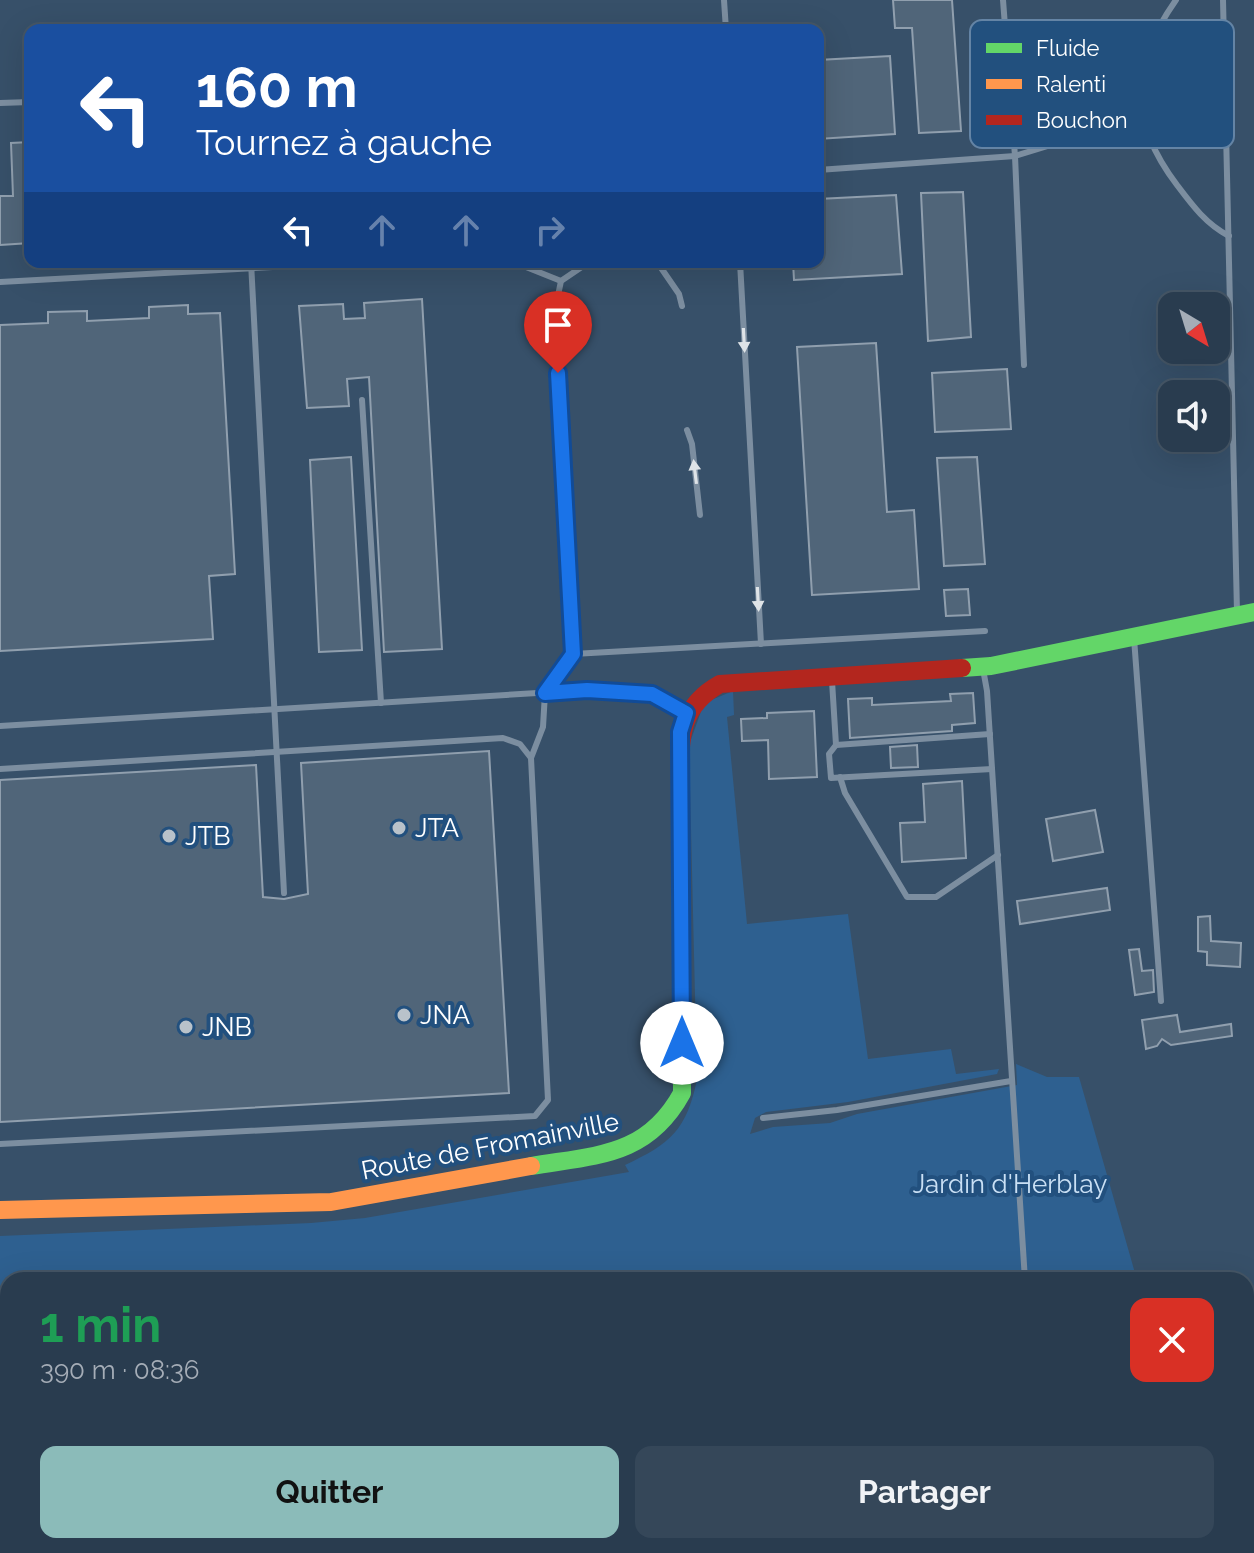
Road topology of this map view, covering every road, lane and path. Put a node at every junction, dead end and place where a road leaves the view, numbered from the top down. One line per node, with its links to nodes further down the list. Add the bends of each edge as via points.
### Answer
1 (724, 0): 8 (lane)
2 (1003, 0): 5 (lane)
3 (1176, 0): 6 (lane)
4 (1223, 0): 7 (lane)
5 (1005, 20)
6 (1162, 20)
7 (1224, 20)
8 (726, 24)
9 (24, 102): 10 (lane)
10 (0, 103)
11 (1014, 148): 15 (lane)
12 (1041, 148): 15 (lane)
13 (1155, 148): 17 (lane, via 1195,209)
14 (1227, 148): 17 (lane)
15 (1015, 156): 16 (lane); 27 (lane)
16 (824, 170)
17 (1229, 236): 31 (lane)
18 (220, 268): 25 (lane)
19 (251, 268): 40 (lane)
20 (528, 268): 24 (lane)
21 (580, 268): 24 (lane)
22 (661, 268): 26 (lane)
23 (740, 268): 34 (lane, one-way to 34)
24 (561, 281): 35 (lane, via 555,310)
25 (0, 282)
26 (682, 306)
27 (1024, 365)
28 (362, 400): 39 (lane)
29 (687, 430): 30 (lane, one-way to 29)
30 (700, 515)
31 (1246, 614): 33 (street)
32 (985, 631): 34 (lane)
33 (1134, 638): 36 (street); 52 (lane)
34 (761, 644): 35 (lane)
35 (573, 654): 38 (lane)
36 (982, 666): 37 (street); 43 (lane)
37 (832, 676): 41 (street, via 720,684 703,692); 44 (lane)
38 (545, 693): 39 (lane); 41 (lane, via 652,694); 46 (lane, via 543,727)
39 (381, 703): 40 (lane)
40 (275, 709): 42 (lane); 45 (lane)
41 (686, 713): 56 (street, Route de Fromainville, via 680,732 682,1093 668,1120 645,1141 618,1151 331,1202)
42 (0, 726)
43 (990, 734): 44 (lane); 48 (lane)
44 (836, 745): 49 (lane, via 829,754 831,778)
45 (277, 752): 46 (lane, via 503,738 520,744); 47 (lane); 51 (lane)
46 (531, 758): 55 (lane, via 548,1100 535,1116)
47 (0, 769)
48 (992, 769): 49 (lane); 50 (lane)
49 (840, 777): 50 (lane, via 907,897 936,897)
50 (998, 855): 53 (lane)
51 (284, 893)
52 (1161, 1001)
53 (1011, 1081): 54 (lane); 57 (lane)
54 (763, 1118)
55 (0, 1144)
56 (0, 1210)
57 (1024, 1272)

